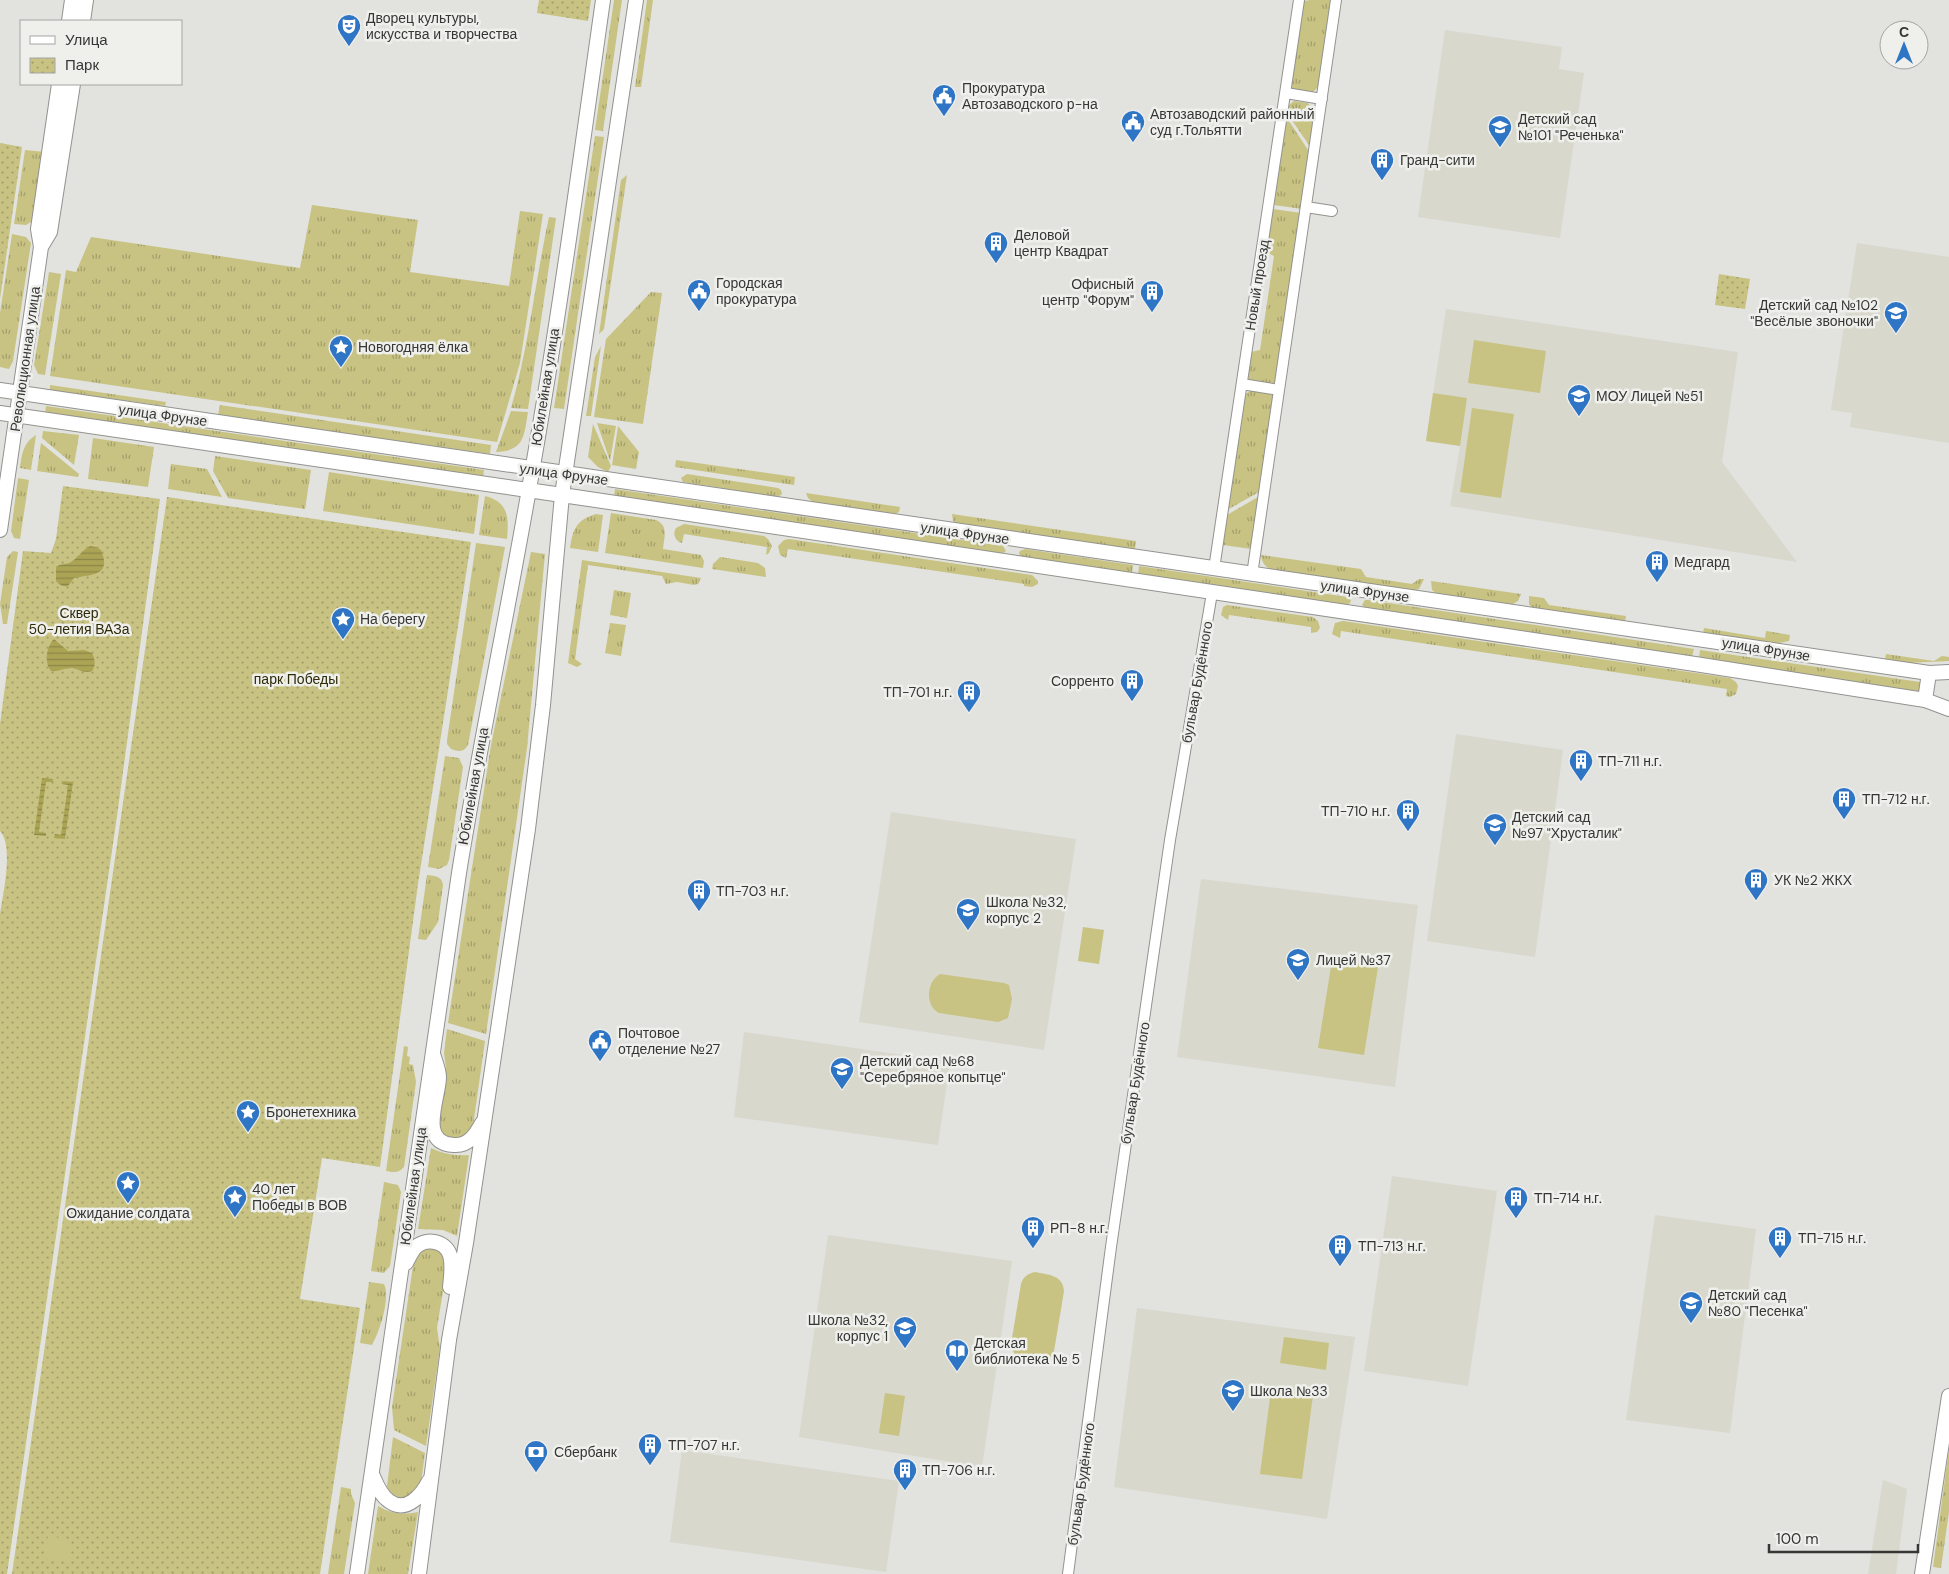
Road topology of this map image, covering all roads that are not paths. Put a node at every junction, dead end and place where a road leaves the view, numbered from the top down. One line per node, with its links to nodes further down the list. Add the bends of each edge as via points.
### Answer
1 (72, 0): 7 (main road)
2 (86, 0): 8 (main road)
3 (603, 0): 22 (main road, Юбилейная улица)
4 (636, 0): 23 (main road)
5 (1299, 0): 11 (street, Новый проезд)
6 (1336, 0): 12 (street)
7 (69, 20)
8 (83, 20)
9 (60, 85): 15 (main road, Революционная улица, via 38,230)
10 (73, 85): 15 (main road, Революционная улица, via 50,232)
11 (1286, 93): 12 (street); 16 (street, Новый проезд)
12 (1322, 99): 13 (street)
13 (1306, 207): 14 (street); 18 (street)
14 (1332, 211)
15 (41, 246): 19 (main road, Революционная улица)
16 (1242, 384): 18 (street); 29 (street, Новый проезд)
17 (0, 390): 19 (main road, улица Фрунзе)
18 (1279, 390): 30 (street)
19 (20, 393): 21 (main road, Революционная улица); 22 (main road, улица Фрунзе)
20 (0, 414): 21 (main road, улица Фрунзе)
21 (17, 416): 24 (main road, улица Фрунзе); 26 (main road, Революционная улица)
22 (533, 469): 23 (main road, улица Фрунзе); 24 (main road, Юбилейная улица)
23 (566, 474): 25 (main road); 27 (main road, улица Фрунзе)
24 (529, 490): 25 (main road, улица Фрунзе); 38 (main road, Юбилейная улица, via 478,757)
25 (562, 495): 28 (main road, улица Фрунзе); 39 (main road, via 528,829)
26 (0, 530)
27 (1016, 541): 28 (main road); 29 (main road, улица Фрунзе)
28 (1012, 562): 32 (main road, улица Фрунзе)
29 (1214, 569): 30 (main road, улица Фрунзе)
30 (1252, 575): 31 (main road, улица Фрунзе)
31 (1356, 590): 33 (main road); 35 (main road, улица Фрунзе)
32 (1212, 593): 33 (main road, улица Фрунзе); 47 (street, бульвар Будённого, via 1170,840)
33 (1353, 613): 36 (main road, улица Фрунзе)
34 (1949, 672): 35 (main road, улица Фрунзе)
35 (1929, 673): 36 (main road)
36 (1925, 700): 37 (main road, улица Фрунзе)
37 (1949, 709)
38 (432, 1049): 39 (main road, via 439,1076 432,1127 437,1138 444,1143 462,1144 470,1140); 40 (main road, Юбилейная улица)
39 (484, 1120): 41 (main road)
40 (402, 1268): 41 (main road, via 422,1243 435,1242 447,1249 452,1265 445,1317); 43 (main road, Юбилейная улица)
41 (449, 1340): 44 (main road)
42 (1948, 1403): 48 (main road)
43 (372, 1474): 44 (main road, via 388,1500 400,1504 416,1500); 45 (main road, Юбилейная улица)
44 (432, 1475): 46 (main road)
45 (357, 1574)
46 (419, 1574)
47 (1068, 1574)
48 (1922, 1574)

